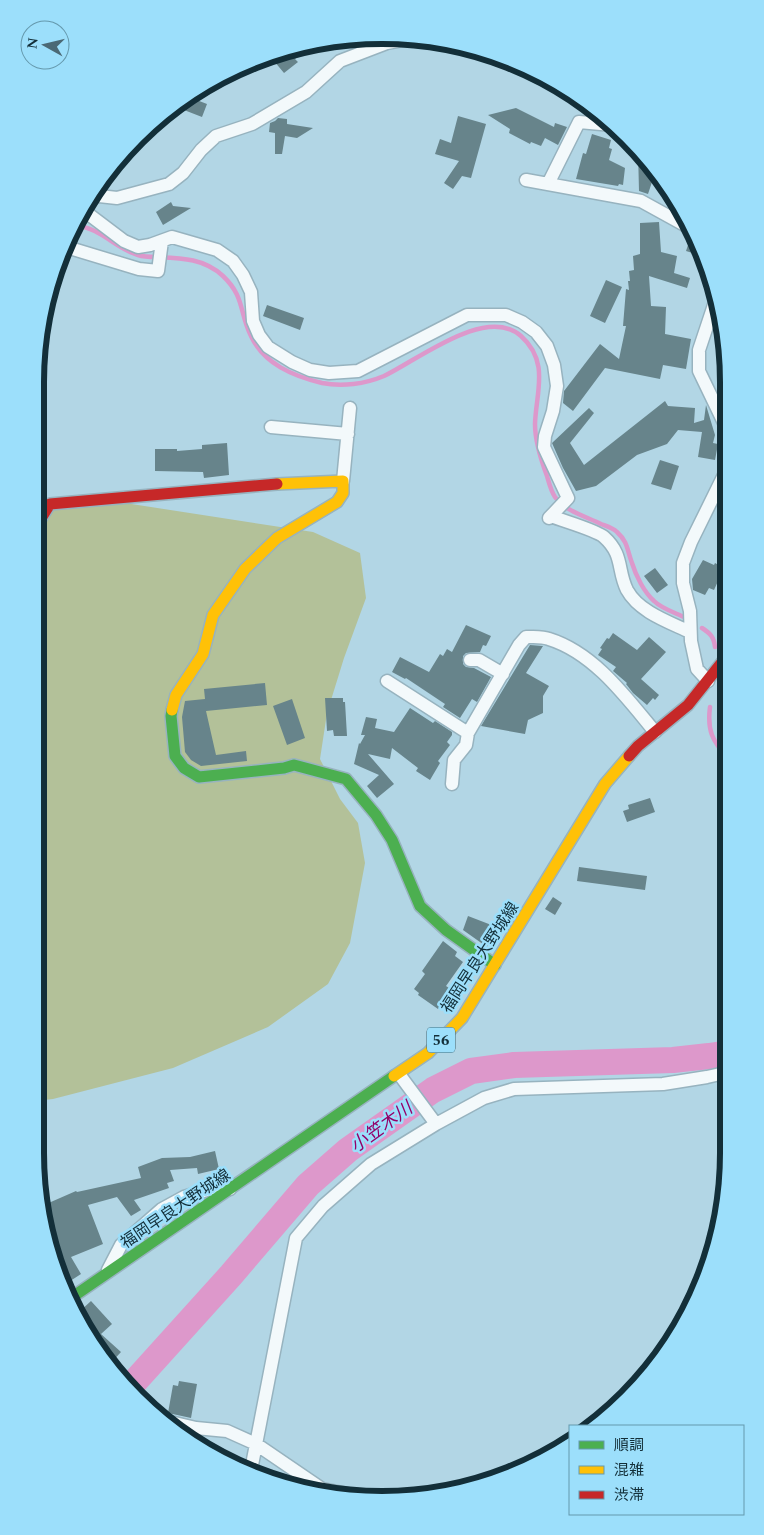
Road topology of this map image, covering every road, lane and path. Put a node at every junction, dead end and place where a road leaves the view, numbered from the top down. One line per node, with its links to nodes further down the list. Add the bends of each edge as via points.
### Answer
1 (384, 44): 5 (street, via 340,60 306,92 252,124 216,136 170,184 116,198)
2 (600, 124): 4 (street, via 579,122)
3 (526, 180): 4 (street)
4 (548, 184): 7 (street, via 641,201)
5 (100, 196)
6 (88, 214): 8 (street, via 124,241 138,247)
7 (680, 222)
8 (162, 244): 9 (street, via 158,271 139,269); 18 (street, via 172,238 198,244 217,250 233,261 250,292 259,335 268,347 310,370 329,374 358,371 467,315 506,315 536,332 547,346 557,386 544,447 568,498 552,515 603,536 618,555 627,589 633,598 645,609)
9 (71, 248)
10 (713, 309): 12 (street, via 699,350 699,371)
11 (350, 408): 14 (street)
12 (720, 415)
13 (271, 427): 14 (street)
14 (348, 434): 15 (street)
15 (344, 481): 17 (street, via 265,484 50,504); 27 (street, via 343,493 337,502 277,538 245,569 213,615 202,654 176,695 170,716 175,756 184,768 199,776 294,765 346,779 376,814 392,840 420,906 452,934)
16 (720, 483): 18 (street, via 683,563)
17 (44, 514)
18 (690, 632): 23 (street, via 697,668)
19 (470, 660): 21 (street, via 479,660)
20 (720, 665): 23 (street, 福岡早良大野城線 / 56)
21 (503, 674): 24 (street, via 526,637 547,638 569,646 628,698); 25 (street)
22 (387, 681): 25 (street)
23 (708, 681): 24 (street, 福岡早良大野城線 / 56, via 688,705)
24 (655, 732): 27 (street, 福岡早良大野城線 / 56, via 638,746 605,784)
25 (468, 733): 26 (street, via 466,745 454,760)
26 (452, 784)
27 (495, 964): 28 (street, 福岡早良大野城線 / 56, via 462,1018 428,1053)
28 (399, 1074): 30 (street); 31 (street, 福岡早良大野城線 / 56)
29 (720, 1074): 30 (street, via 663,1084 514,1089 484,1098)
30 (436, 1124): 35 (street, via 370,1164 323,1206 296,1238)
31 (231, 1189): 32 (street, 福岡早良大野城線 / 56); 32 (street, via 210,1189 184,1196 162,1209 121,1245)
32 (106, 1274): 33 (street, 福岡早良大野城線 / 56)
33 (75, 1295)
34 (181, 1424): 35 (street, via 227,1431)
35 (256, 1444): 36 (street); 37 (street)
36 (252, 1465)
37 (314, 1485)

